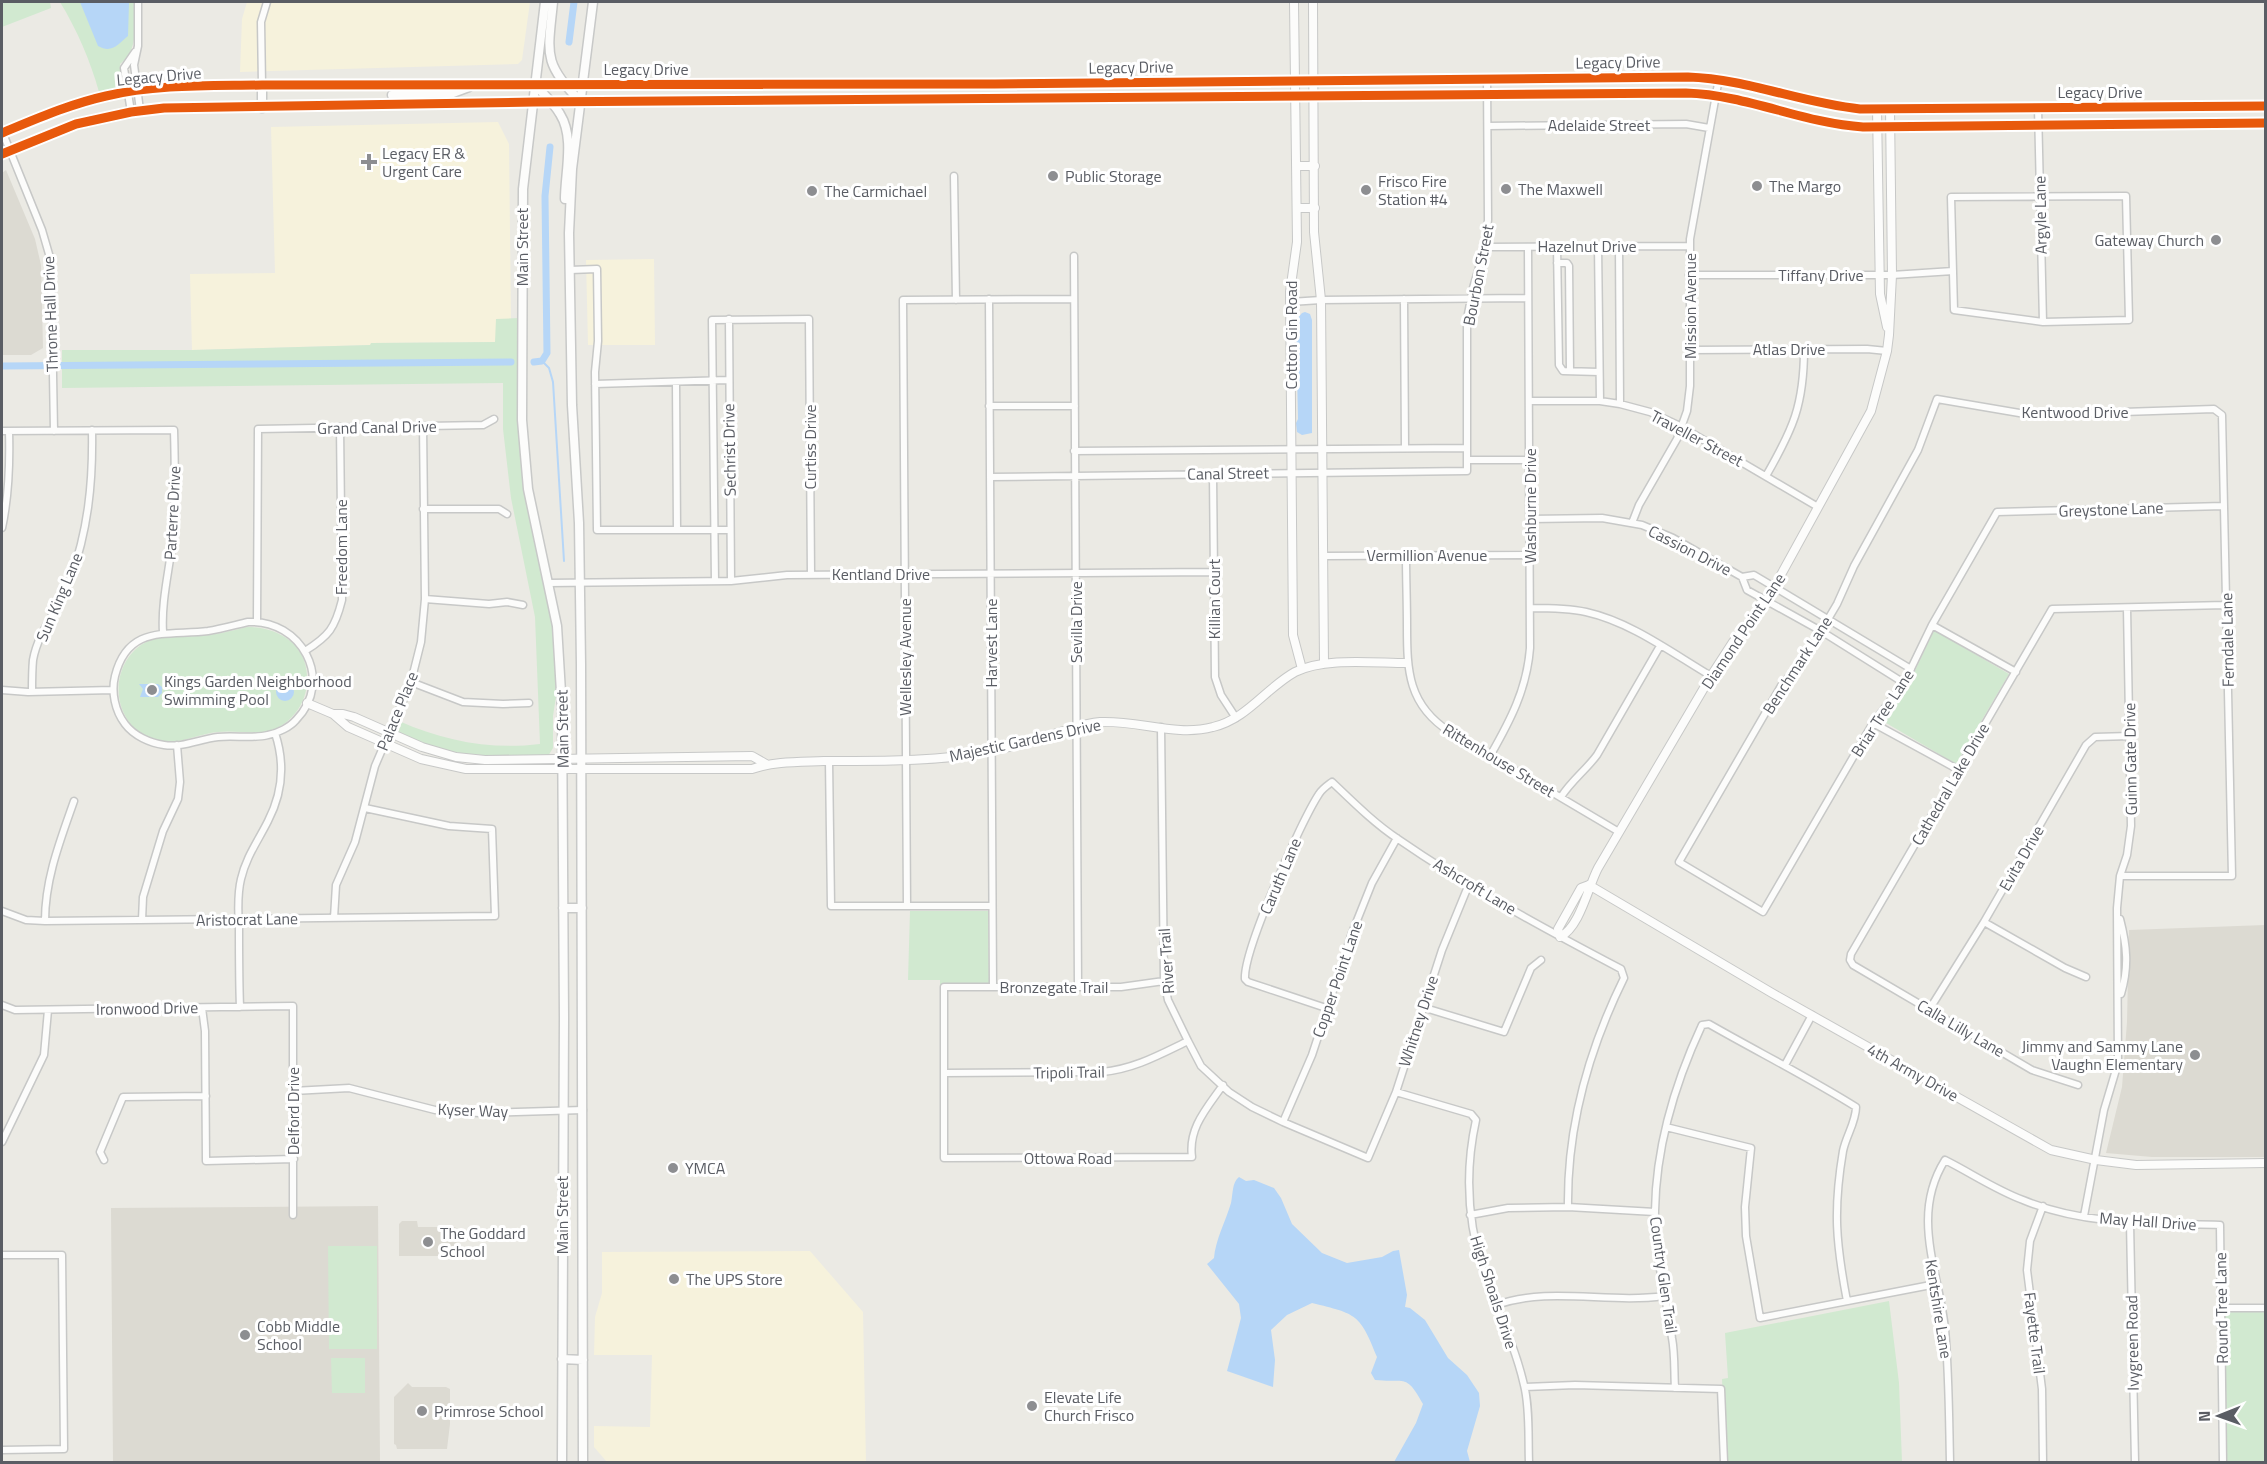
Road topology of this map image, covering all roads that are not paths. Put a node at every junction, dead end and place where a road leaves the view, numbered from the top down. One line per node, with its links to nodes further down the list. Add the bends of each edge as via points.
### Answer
1 (138, 2): 22 (street)
2 (267, 2): 21 (street, via 261,22)
3 (545, 2): 15 (main road, Main Street)
4 (553, 2): 16 (main road, via 550,55)
5 (593, 2): 17 (main road, Main Street)
6 (1294, 2): 10 (street, Cotton Gin Road)
7 (1312, 2): 11 (street, Cotton Gin Road)
8 (1486, 78): 9 (main road, Legacy Drive); 11 (main road, Legacy Drive); 24 (street, Bourbon Street)
9 (1719, 78): 25 (street, Mission Avenue); 39 (main road, Legacy Drive, via 1826,105)
10 (1296, 80): 11 (main road, Legacy Drive); 12 (main road, Legacy Drive); 26 (street, Cotton Gin Road)
11 (1314, 80): 27 (street, Cotton Gin Road)
12 (1122, 82): 20 (main road, Legacy Drive); 28 (main road)
13 (392, 84): 14 (main road, Legacy Drive); 21 (main road, Legacy Drive); 23 (main road)
14 (475, 84): 15 (main road, Legacy Drive); 23 (main road, via 453,93)
15 (535, 84): 16 (main road, Legacy Drive); 32 (main road, Main Street); 33 (main road)
16 (563, 84): 17 (main road, Legacy Drive); 34 (main road)
17 (584, 84): 18 (main road, Legacy Drive); 34 (main road, Main Street)
18 (719, 84): 19 (main road, Legacy Drive); 31 (main road)
19 (859, 84): 20 (main road, Legacy Drive); 30 (main road)
20 (994, 84): 29 (main road)
21 (262, 85): 22 (main road, Legacy Drive); 37 (main road)
22 (133, 91): 41 (street); 42 (street); 49 (main road, Legacy Drive, via 82,102)
23 (392, 95): 35 (main road)
24 (1487, 95): 25 (main road, Legacy Drive); 27 (main road, Legacy Drive); 44 (street, Bourbon Street)
25 (1716, 95): 46 (main road, Legacy Drive, via 1812,120); 48 (street, Mission Avenue)
26 (1296, 96): 27 (main road, Legacy Drive); 28 (main road, Legacy Drive); 51 (street, Cotton Gin Road)
27 (1314, 96): 52 (street, Cotton Gin Road)
28 (1123, 98): 29 (main road, Legacy Drive)
29 (994, 99): 30 (main road, Legacy Drive)
30 (859, 100): 31 (main road, Legacy Drive)
31 (719, 101): 34 (main road, Legacy Drive)
32 (534, 102): 33 (main road, Legacy Drive); 35 (main road, Legacy Drive); 142 (main road, Main Street, via 521,229 522,420 528,489)
33 (550, 102): 34 (main road, Legacy Drive); 57 (main road, via 559,112 566,131 564,214)
34 (581, 102): 57 (main road, Main Street)
35 (391, 105): 37 (main road, Legacy Drive)
36 (2265, 106): 38 (main road, Legacy Drive); 43 (main road)
37 (262, 108): 41 (main road, Legacy Drive)
38 (2038, 108): 40 (main road, Legacy Drive); 45 (street, Argyle Lane)
39 (1877, 109): 40 (main road, Legacy Drive); 46 (street, Diamond Point Lane)
40 (1890, 109): 47 (street, Diamond Point Lane)
41 (140, 110): 42 (main road, Legacy Drive)
42 (131, 112): 50 (main road, Legacy Drive, via 76,124)
43 (2265, 123): 45 (main road, Legacy Drive)
44 (1488, 126): 48 (street, Adelaide Street, via 1686,124); 61 (street, Bourbon Street)
45 (2038, 126): 47 (main road, Legacy Drive); 54 (street, Argyle Lane)
46 (1877, 127): 47 (main road, Legacy Drive); 69 (street, Diamond Point Lane)
47 (1890, 127): 70 (street, Diamond Point Lane)
48 (1709, 128): 60 (street, Mission Avenue)
49 (2, 132): 50 (street, Throne Hall Drive)
50 (5, 153): 104 (street, Throne Hall Drive, via 42,230 51,261)
51 (1296, 166): 52 (street); 55 (street, Cotton Gin Road)
52 (1315, 166): 56 (street, Cotton Gin Road)
53 (954, 176): 76 (street)
54 (2040, 196): 67 (street, via 1951,197); 80 (street, Argyle Lane); 80 (street, via 2126,196 2129,320)
55 (1297, 208): 56 (street); 78 (street, Cotton Gin Road)
56 (1315, 208): 77 (street, Cotton Gin Road)
57 (569, 233): 66 (main road, Main Street)
58 (1598, 246): 59 (street, Hazelnut Drive); 63 (street, Hazelnut Drive); 86 (street)
59 (1619, 246): 60 (street, Hazelnut Drive); 94 (street)
60 (1689, 246): 68 (street, Mission Avenue)
61 (1485, 247): 62 (street, Hazelnut Drive); 75 (street, Bourbon Street)
62 (1528, 247): 63 (street, Hazelnut Drive); 71 (street, Washburne Drive)
63 (1557, 247): 65 (street)
64 (1074, 256): 73 (street, Sevilla Drive)
65 (1557, 263): 85 (street, via 1559,365 1563,371); 85 (street, via 1569,266)
66 (570, 270): 90 (street, via 597,269); 141 (main road, Main Street)
67 (1953, 271): 70 (street, Tiffany Drive); 80 (street, via 1954,310)
68 (1689, 275): 69 (street, Tiffany Drive); 83 (street, Mission Avenue)
69 (1880, 275): 70 (street, Tiffany Drive); 81 (street, Diamond Point Lane)
70 (1892, 275): 81 (street, Diamond Point Lane)
71 (1528, 298): 75 (street); 92 (street, Washburne Drive)
72 (988, 299): 73 (street); 76 (street); 95 (street, Harvest Lane)
73 (1074, 299): 96 (street, Sevilla Drive)
74 (1404, 299): 75 (street); 77 (street); 105 (street)
75 (1470, 299): 106 (street, Bourbon Street)
76 (956, 300): 135 (street, Wellesley Avenue, via 903,300)
77 (1321, 300): 78 (street); 107 (street, Cotton Gin Road)
78 (1290, 302): 108 (street, Cotton Gin Road)
79 (729, 319): 87 (street, Sechrist Drive, via 712,320); 88 (street, Sechrist Drive); 137 (street, Curtiss Drive, via 808,319)
80 (2043, 322)
81 (1889, 335): 84 (street, Diamond Point Lane)
82 (1804, 349): 83 (street, Atlas Drive); 84 (street, Atlas Drive); 117 (street, via 1803,389 1796,419)
83 (1690, 350): 101 (street, Mission Avenue, via 1690,394)
84 (1887, 351): 120 (street, Diamond Point Lane, via 1871,411)
85 (1570, 371): 86 (street)
86 (1599, 372): 93 (street)
87 (713, 380): 88 (street); 89 (street); 128 (street, Sechrist Drive)
88 (729, 380): 129 (street, Sechrist Drive)
89 (676, 382): 90 (street); 127 (street)
90 (595, 384): 127 (street, via 597,530)
91 (1937, 399): 97 (street, Kentwood Drive, via 2031,415); 150 (street, Benchmark Lane, via 1918,450)
92 (1529, 401): 93 (street, Traveller Street); 111 (street, Washburne Drive)
93 (1600, 401): 94 (street, Traveller Street)
94 (1620, 404): 101 (street, Traveller Street, via 1650,412)
95 (989, 406): 96 (street); 118 (street, Harvest Lane)
96 (1075, 406): 109 (street, Sevilla Drive)
97 (2214, 409): 119 (street, Ferndale Lane, via 2222,415)
98 (494, 419): 99 (street, Grand Canal Drive, via 483,425)
99 (423, 426): 100 (street, Grand Canal Drive); 121 (street, Palace Place)
100 (340, 428): 151 (street, Grand Canal Drive, via 258,429); 156 (street, Freedom Lane, via 342,600 328,634)
101 (1683, 428): 117 (street, Traveller Street); 125 (street, Mission Avenue)
102 (93, 430): 104 (street); 154 (street, Parterre Drive, via 174,430 175,517); 167 (street, Sun King Lane, via 93,472 82,545 69,583 33,658)
103 (5, 431): 104 (street); 126 (street, via 10,470)
104 (54, 431)
105 (1405, 448): 106 (street, Canal Street); 107 (street, Canal Street)
106 (1467, 448): 110 (street, Bourbon Street)
107 (1323, 449): 108 (street, Canal Street); 113 (street, Cotton Gin Road)
108 (1292, 450): 109 (street, Canal Street); 114 (street, Cotton Gin Road)
109 (1074, 451): 116 (street, Sevilla Drive)
110 (1467, 460): 111 (street); 112 (street, Bourbon Street)
111 (1529, 460): 124 (street, Washburne Drive)
112 (1467, 471): 113 (street, Canal Street)
113 (1323, 472): 114 (street, Canal Street); 131 (street, Cotton Gin Road)
114 (1292, 473): 115 (street, Canal Street); 159 (street, Cotton Gin Road, via 1293,635)
115 (1213, 474): 116 (street, Canal Street); 133 (street, Killian Court)
116 (1075, 475): 118 (street, Canal Street); 134 (street, Sevilla Drive)
117 (1766, 476): 120 (street, Traveller Street)
118 (990, 477): 136 (street, Harvest Lane)
119 (2224, 506): 122 (street, Greystone Lane); 147 (street, Ferndale Lane)
120 (1818, 507): 143 (street, Diamond Point Lane)
121 (423, 509): 123 (street, via 499,509); 144 (street, Palace Place)
122 (1997, 512): 152 (street, Briar Tree Lane)
123 (507, 514)
124 (1530, 519): 125 (street, Cassion Drive, via 1602,518); 130 (street, Washburne Drive)
125 (1632, 523): 138 (street, Cassion Drive, via 1673,538)
126 (2, 528)
127 (677, 530): 128 (street)
128 (714, 530): 129 (street); 139 (street, Sechrist Drive)
129 (730, 530): 140 (street, Sechrist Drive)
130 (1530, 555): 132 (street, Vermillion Avenue); 148 (street, Washburne Drive)
131 (1324, 556): 132 (street, Vermillion Avenue); 157 (street, Cotton Gin Road)
132 (1406, 556): 158 (street, Rittenhouse Street)
133 (1214, 572): 134 (street, Kentland Drive); 171 (street, Killian Court, via 1215,677)
134 (1076, 573): 136 (street, Kentland Drive); 173 (street, Sevilla Drive)
135 (905, 574): 136 (street, Kentland Drive); 137 (street, Kentland Drive); 185 (street, Wellesley Avenue)
136 (990, 574): 180 (street, Harvest Lane)
137 (811, 575): 140 (street, Kentland Drive)
138 (1742, 577): 143 (street, Cassion Drive, via 1754,575); 145 (street, Cassion Drive, via 1747,590)
139 (715, 581): 140 (street, Kentland Drive); 141 (street, Kentland Drive)
140 (731, 581)
141 (579, 583): 142 (street, Kentland Drive); 183 (main road, Main Street)
142 (549, 584): 184 (main road, Main Street, via 560,648)
143 (1774, 587): 145 (street, Diamond Point Lane); 150 (street, Cassion Drive)
144 (425, 599): 146 (street); 163 (street, Palace Place, via 421,642)
145 (1766, 602): 153 (street, Cassion Drive); 162 (street, Diamond Point Lane)
146 (524, 605)
147 (2226, 605): 149 (street); 198 (street, Ferndale Lane, via 2232,876)
148 (1530, 608): 155 (street, via 1597,615); 182 (street, Washburne Drive, via 1529,658 1523,688)
149 (2127, 608): 161 (street, Cathedral Lake Drive, via 2052,609); 177 (street, Guinn Gate Drive)
150 (1827, 620): 153 (street, Benchmark Lane); 160 (street, Cassion Drive)
151 (256, 622): 154 (street, via 208,631); 156 (street, via 276,626)
152 (1932, 625): 160 (street, Briar Tree Lane); 161 (street)
153 (1821, 631): 164 (street, Cassion Drive); 206 (street, Benchmark Lane, via 1781,686 1679,862)
154 (163, 632): 166 (street, via 145,638 127,651 115,673)
155 (1660, 646): 162 (street); 193 (street, via 1597,755)
156 (305, 651): 168 (street, via 312,671)
157 (1324, 663): 158 (street, Majestic Gardens Drive); 159 (street, Majestic Gardens Drive)
158 (1407, 663): 182 (street, Rittenhouse Street, via 1414,693 1431,718)
159 (1302, 669): 171 (street, Majestic Gardens Drive)
160 (1911, 669): 164 (street, Briar Tree Lane)
161 (2016, 672): 191 (street, Cathedral Lake Drive)
162 (1711, 676): 196 (street, Diamond Point Lane)
163 (411, 682): 169 (street, via 463,702); 175 (street, Palace Place)
164 (1904, 683): 172 (street, Briar Tree Lane)
165 (2, 690): 167 (street)
166 (113, 690): 167 (street); 179 (street, via 125,725 152,742)
167 (32, 692)
168 (307, 703): 170 (street, Majestic Gardens Drive); 176 (street, via 297,719)
169 (529, 703)
170 (333, 714): 175 (street, Majestic Gardens Drive, via 343,714); 178 (street, Majestic Gardens Drive, via 348,727)
171 (1236, 718): 174 (street, Majestic Gardens Drive, via 1199,730)
172 (1874, 723): 191 (street); 206 (street, Briar Tree Lane)
173 (1077, 727): 174 (street, Majestic Gardens Drive, via 1106,722); 180 (street, Majestic Gardens Drive); 218 (street, Sevilla Drive)
174 (1161, 727): 216 (street, River Trail)
175 (390, 732): 178 (street, Palace Place); 184 (street, Majestic Gardens Drive, via 456,757)
176 (275, 733): 179 (street); 208 (street, via 282,754 282,774 269,820 240,880)
177 (2130, 736): 198 (street, Guinn Gate Drive, via 2131,826); 211 (street, Evita Drive, via 2095,737 2086,745)
178 (385, 743): 188 (street, Majestic Gardens Drive, via 421,759 466,769); 195 (street, Palace Place)
179 (177, 745): 209 (street, via 178,799 148,878)
180 (991, 751): 185 (street, Majestic Gardens Drive); 202 (street, Harvest Lane)
181 (682, 756): 183 (street, Majestic Gardens Drive); 187 (street, Majestic Gardens Drive, via 752,756); 190 (street)
182 (1490, 756): 193 (street, Rittenhouse Street)
183 (581, 758): 184 (street, Majestic Gardens Drive); 189 (main road, Main Street)
184 (562, 759): 188 (main road, Main Street)
185 (906, 760): 186 (street, Majestic Gardens Drive); 201 (street, Wellesley Avenue)
186 (829, 761): 187 (street, Majestic Gardens Drive); 201 (street, via 831,906)
187 (766, 764): 190 (street, Majestic Gardens Drive, via 752,770)
188 (562, 770): 189 (street, Majestic Gardens Drive); 203 (main road, Main Street)
189 (581, 770): 190 (street, Majestic Gardens Drive); 204 (main road, Main Street)
190 (682, 770)
191 (1959, 770): 214 (street, Cathedral Lake Drive)
192 (1332, 782): 197 (street, Ashcroft Lane); 224 (street, Caruth Lane, via 1320,792 1300,829 1245,970 1245,979)
193 (1561, 797): 196 (street, Rittenhouse Street)
194 (74, 801): 210 (street, via 49,880)
195 (365, 808): 207 (street, Palace Place, via 356,842 336,885); 207 (street, Aristocrat Lane, via 448,826 492,830 495,916)
196 (1619, 832): 200 (street, Diamond Point Lane)
197 (1397, 838): 199 (street, Ashcroft Lane); 224 (street, Copper Point Lane, via 1372,883)
198 (2120, 876): 245 (street, Guinn Gate Drive, via 2118,1064 2104,1110)
199 (1470, 884): 212 (street, Ashcroft Lane); 222 (street, Whitney Drive)
200 (1589, 885): 212 (street, Diamond Point Lane, via 1581,888 1558,929); 227 (street, 4th Army Drive)
201 (907, 906): 202 (street)
202 (992, 906): 217 (street, Harvest Lane)
203 (563, 908): 204 (main road); 237 (main road, Main Street)
204 (582, 908): 236 (main road, Main Street)
205 (2, 911): 210 (street, Aristocrat Lane, via 26,920)
206 (1763, 912)
207 (334, 918): 208 (street, Aristocrat Lane)
208 (238, 919): 209 (street, Aristocrat Lane); 221 (street)
209 (142, 920): 210 (street, Aristocrat Lane)
210 (45, 921)
211 (1984, 922): 215 (street); 226 (street, Evita Drive)
212 (1560, 937): 248 (street, Ashcroft Lane, via 1621,969 1624,978 1590,1061 1574,1127)
213 (1541, 960): 222 (street, via 1531,968 1504,1032)
214 (1850, 960): 226 (street, Calla Lilly Lane)
215 (2086, 977)
216 (1164, 981): 218 (street, Bronzegate Trail); 228 (street, River Trail, via 1168,1000)
217 (993, 987): 218 (street, Bronzegate Trail); 230 (street, Bronzegate Trail, via 944,987)
218 (1078, 987)
219 (2, 1005): 225 (street, Ironwood Drive, via 15,1010)
220 (293, 1006): 221 (street, Ironwood Drive); 233 (street, Delford Drive)
221 (240, 1007): 223 (street, Ironwood Drive)
222 (1422, 1007): 234 (street, Whitney Drive)
223 (202, 1008): 225 (street, Ironwood Drive); 235 (street)
224 (1326, 1008): 238 (street, Copper Point Lane, via 1312,1056)
225 (48, 1010): 240 (street, via 44,1055)
226 (1929, 1010): 231 (street, Calla Lilly Lane, via 2032,1070)
227 (1812, 1015): 229 (street); 245 (street, 4th Army Drive, via 2050,1150)
228 (1188, 1041): 230 (street, Tripoli Trail, via 1121,1070); 232 (street, River Trail, via 1201,1066)
229 (1785, 1065): 239 (street, Country Glen Trail, via 1709,1024 1702,1025 1685,1060); 258 (street, via 1856,1107 1837,1188 1836,1225)
230 (944, 1073): 232 (street, Ottowa Road, via 944,1158 1192,1157 1193,1131)
231 (2078, 1085)
232 (1222, 1086): 238 (street, River Trail)
233 (293, 1091): 237 (street, Kyser Way, via 349,1088 445,1111); 242 (street, Delford Drive)
234 (1396, 1092): 241 (street, Whitney Drive); 251 (street, High Shoals Drive, via 1471,1114 1476,1120 1469,1149)
235 (206, 1096): 242 (street, via 206,1161); 243 (street, via 123,1097 100,1152)
236 (583, 1110): 237 (street, Kyser Way); 263 (main road, Main Street)
237 (562, 1111): 262 (main road, Main Street)
238 (1283, 1122): 241 (street, River Trail)
239 (1665, 1127): 249 (street, Country Glen Trail); 258 (street, via 1751,1148 1746,1236 1760,1318)
240 (2, 1142)
241 (1368, 1158)
242 (294, 1159): 250 (street, Delford Drive)
243 (104, 1160)
244 (1945, 1160): 247 (street, May Hall Drive, via 2023,1201); 256 (street, Kentshire Lane, via 1938,1172 1928,1226)
245 (2096, 1160): 246 (street, 4th Army Drive, via 2136,1165); 252 (street, Guinn Gate Drive)
246 (2265, 1163)
247 (2043, 1206): 252 (street, May Hall Drive); 272 (street, Fayette Trail, via 2030,1241 2027,1270 2042,1389)
248 (1568, 1208): 249 (street); 251 (street, via 1508,1208)
249 (1655, 1212): 257 (street, Country Glen Trail)
250 (293, 1215)
251 (1470, 1215): 259 (street, High Shoals Drive, via 1479,1257)
252 (2084, 1216): 253 (street, May Hall Drive)
253 (2130, 1222): 254 (street, May Hall Drive); 273 (street, Ivygreen Road)
254 (2220, 1224): 260 (street, Round Tree Lane)
255 (2, 1255): 266 (street, via 62,1255 64,1449)
256 (1936, 1284): 258 (street); 271 (street, Kentshire Lane, via 1948,1374)
257 (1664, 1296): 259 (street, via 1526,1297); 265 (street, Country Glen Trail, via 1673,1340)
258 (1847, 1301)
259 (1496, 1305): 264 (street, High Shoals Drive)
260 (2221, 1308): 261 (street); 274 (street, Round Tree Lane)
261 (2265, 1308)
262 (562, 1359): 263 (main road); 267 (main road, Main Street)
263 (583, 1360): 268 (main road, Main Street)
264 (1525, 1387): 265 (street); 269 (street, High Shoals Drive)
265 (1675, 1388): 270 (street, via 1721,1389)
266 (2, 1450)
267 (562, 1462)
268 (583, 1462)
269 (1529, 1462)
270 (1724, 1462)
271 (1950, 1462)
272 (2043, 1462)
273 (2135, 1462)
274 (2223, 1462)

